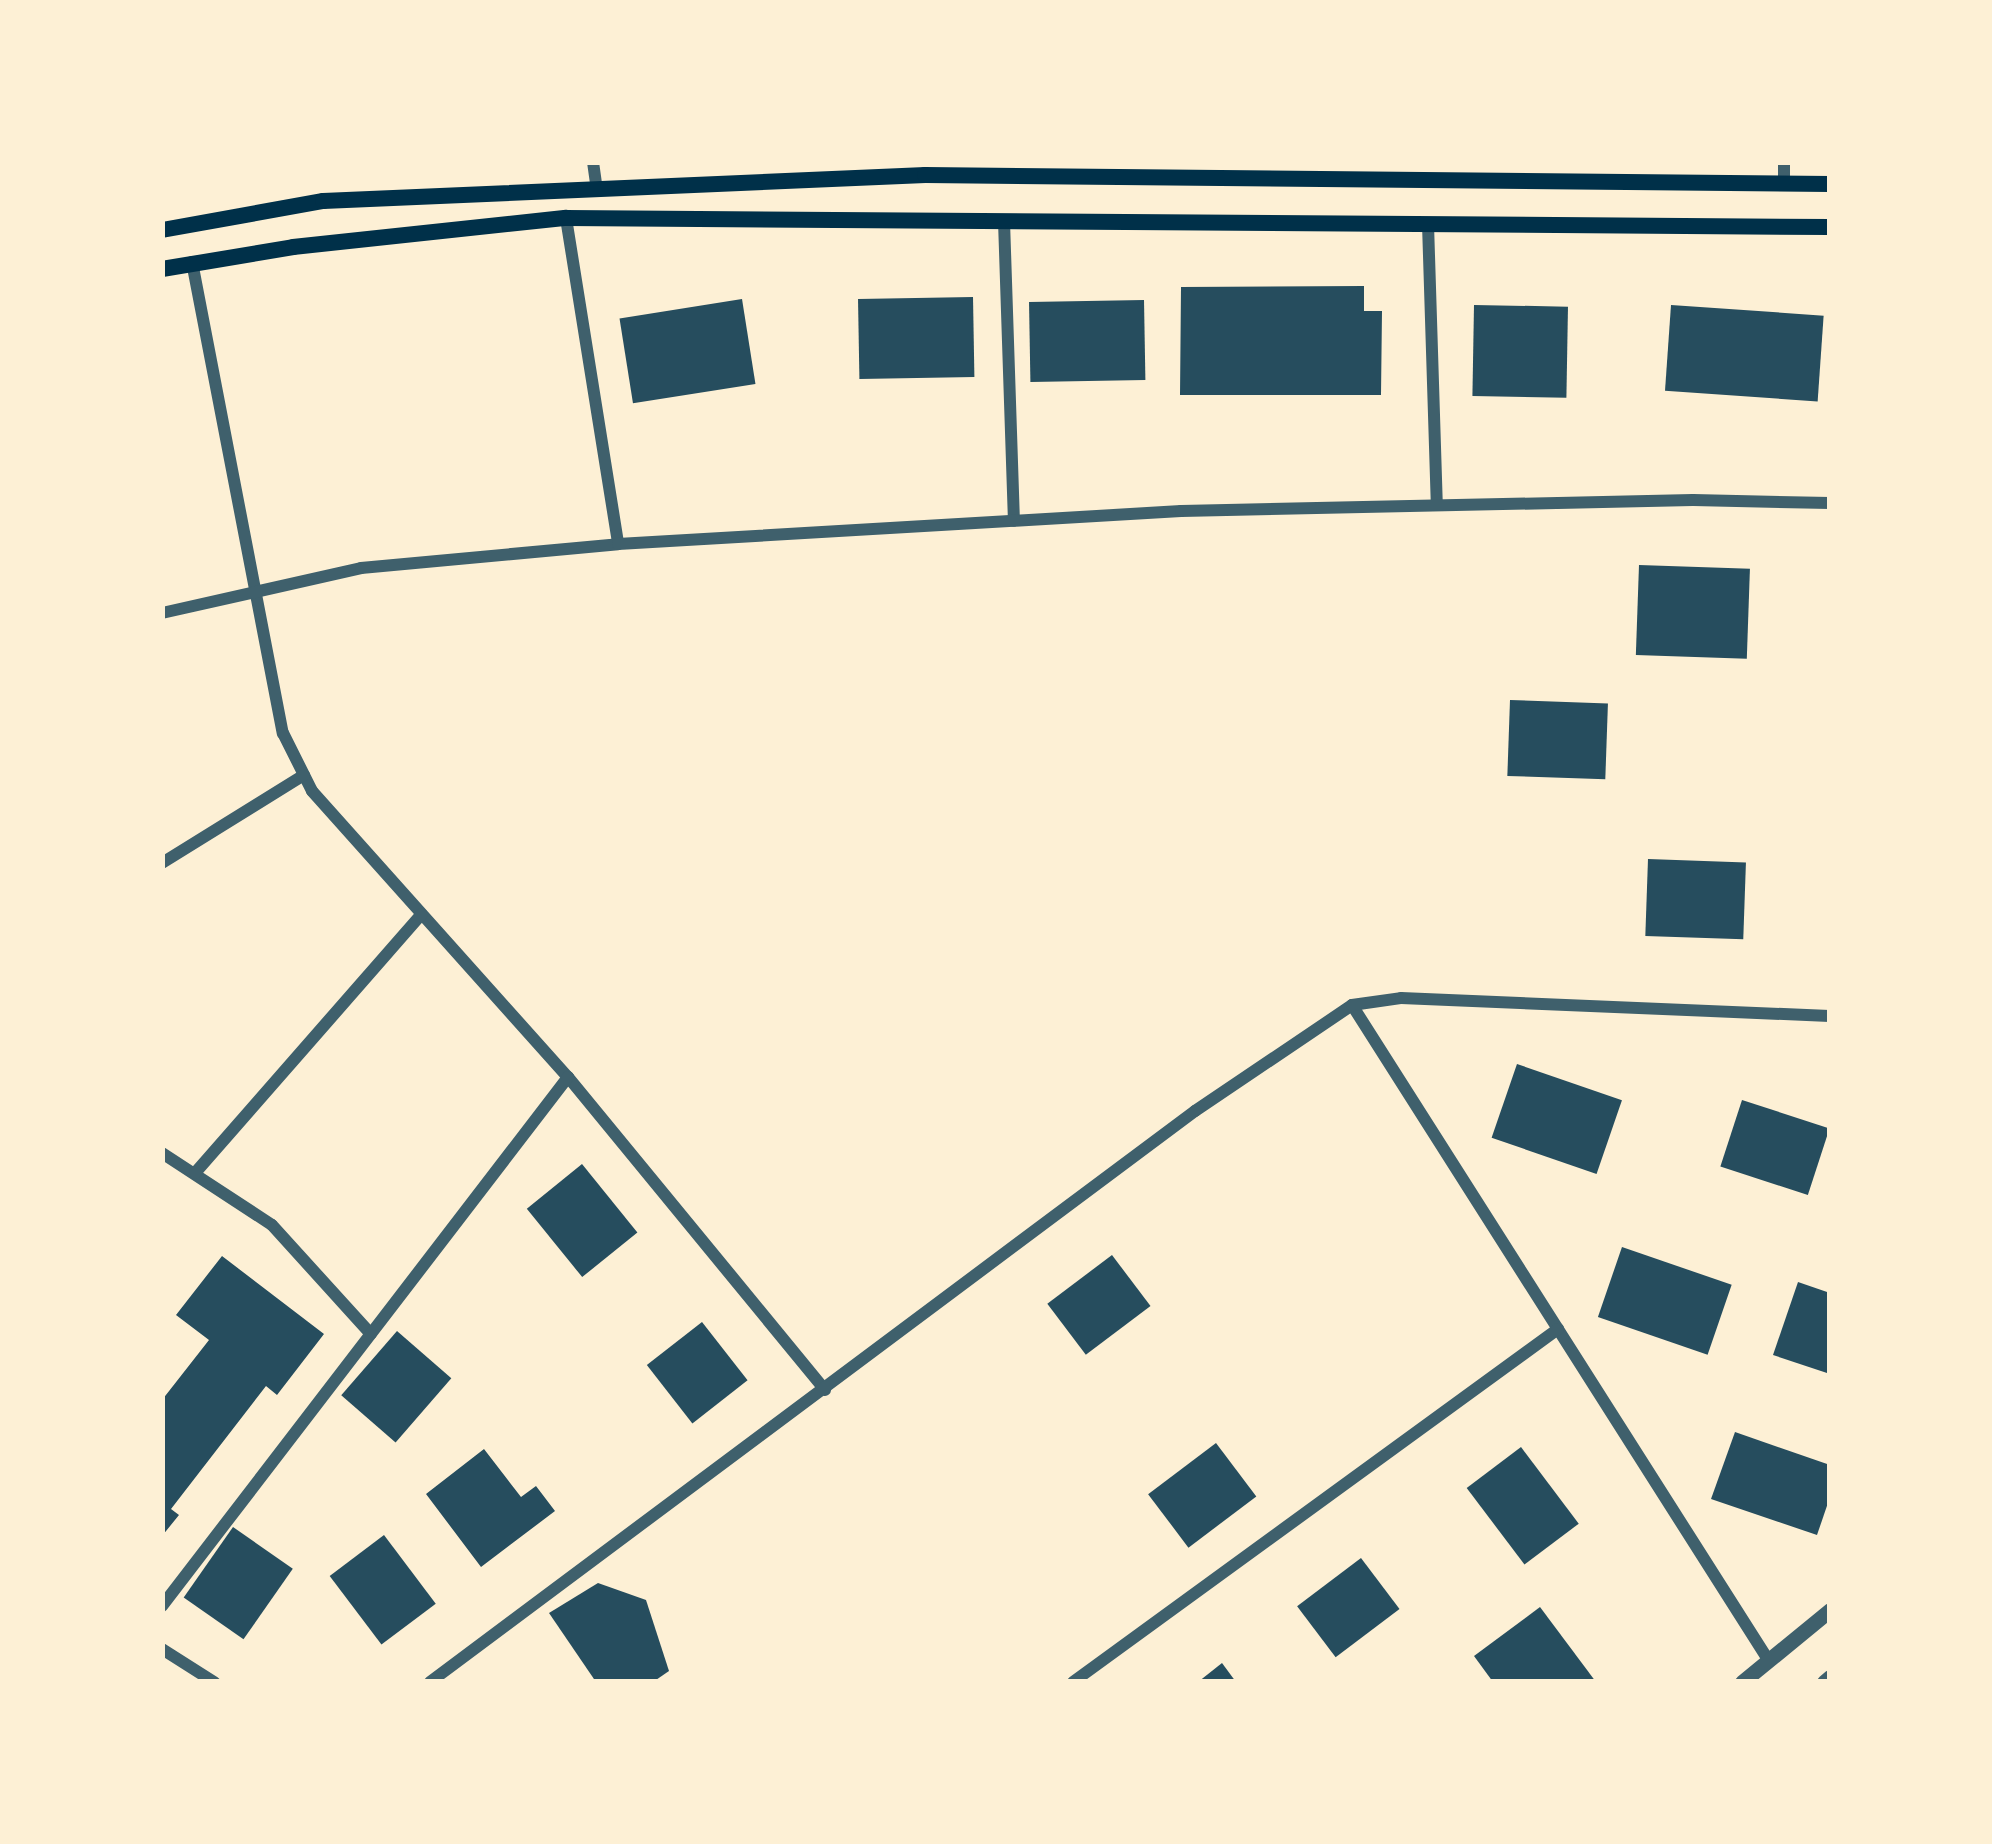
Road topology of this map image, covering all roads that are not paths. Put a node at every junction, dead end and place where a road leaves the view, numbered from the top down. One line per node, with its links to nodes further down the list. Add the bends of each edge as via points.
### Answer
1 (593, 162): 7 (street)
2 (1784, 162): 5 (street)
3 (1057, 169): 4 (main road); 7 (main road)
4 (1304, 171): 5 (main road)
5 (1784, 184): 6 (main road)
6 (1830, 184)
7 (597, 189): 12 (main road, via 323,201)
8 (566, 218): 9 (main road); 13 (main road); 18 (street)
9 (1004, 221): 10 (main road); 17 (street)
10 (1428, 224): 11 (main road); 16 (street)
11 (1830, 227)
12 (162, 230)
13 (192, 262): 14 (main road); 19 (street)
14 (162, 269)
15 (1830, 503): 16 (street)
16 (1436, 506): 17 (street)
17 (1013, 521): 18 (street)
18 (618, 544): 19 (street, via 361,568)
19 (252, 593): 20 (street); 21 (street, via 283,733)
20 (162, 613)
21 (304, 775): 22 (street); 23 (street)
22 (162, 863)
23 (422, 914): 26 (street); 28 (street)
24 (1352, 1005): 25 (street, via 1401,998); 29 (street); 31 (street, via 1195,1111)
25 (1830, 1016)
26 (568, 1077): 30 (street); 31 (street)
27 (162, 1153): 28 (street)
28 (195, 1173): 30 (street, via 272,1225)
29 (1558, 1329): 35 (street); 38 (street)
30 (371, 1334): 32 (street)
31 (825, 1390): 37 (street)
32 (162, 1606)
33 (1830, 1610): 35 (street)
34 (162, 1649): 36 (street)
35 (1769, 1660): 39 (street)
36 (214, 1682)
37 (430, 1682)
38 (1073, 1682)
39 (1742, 1682)

